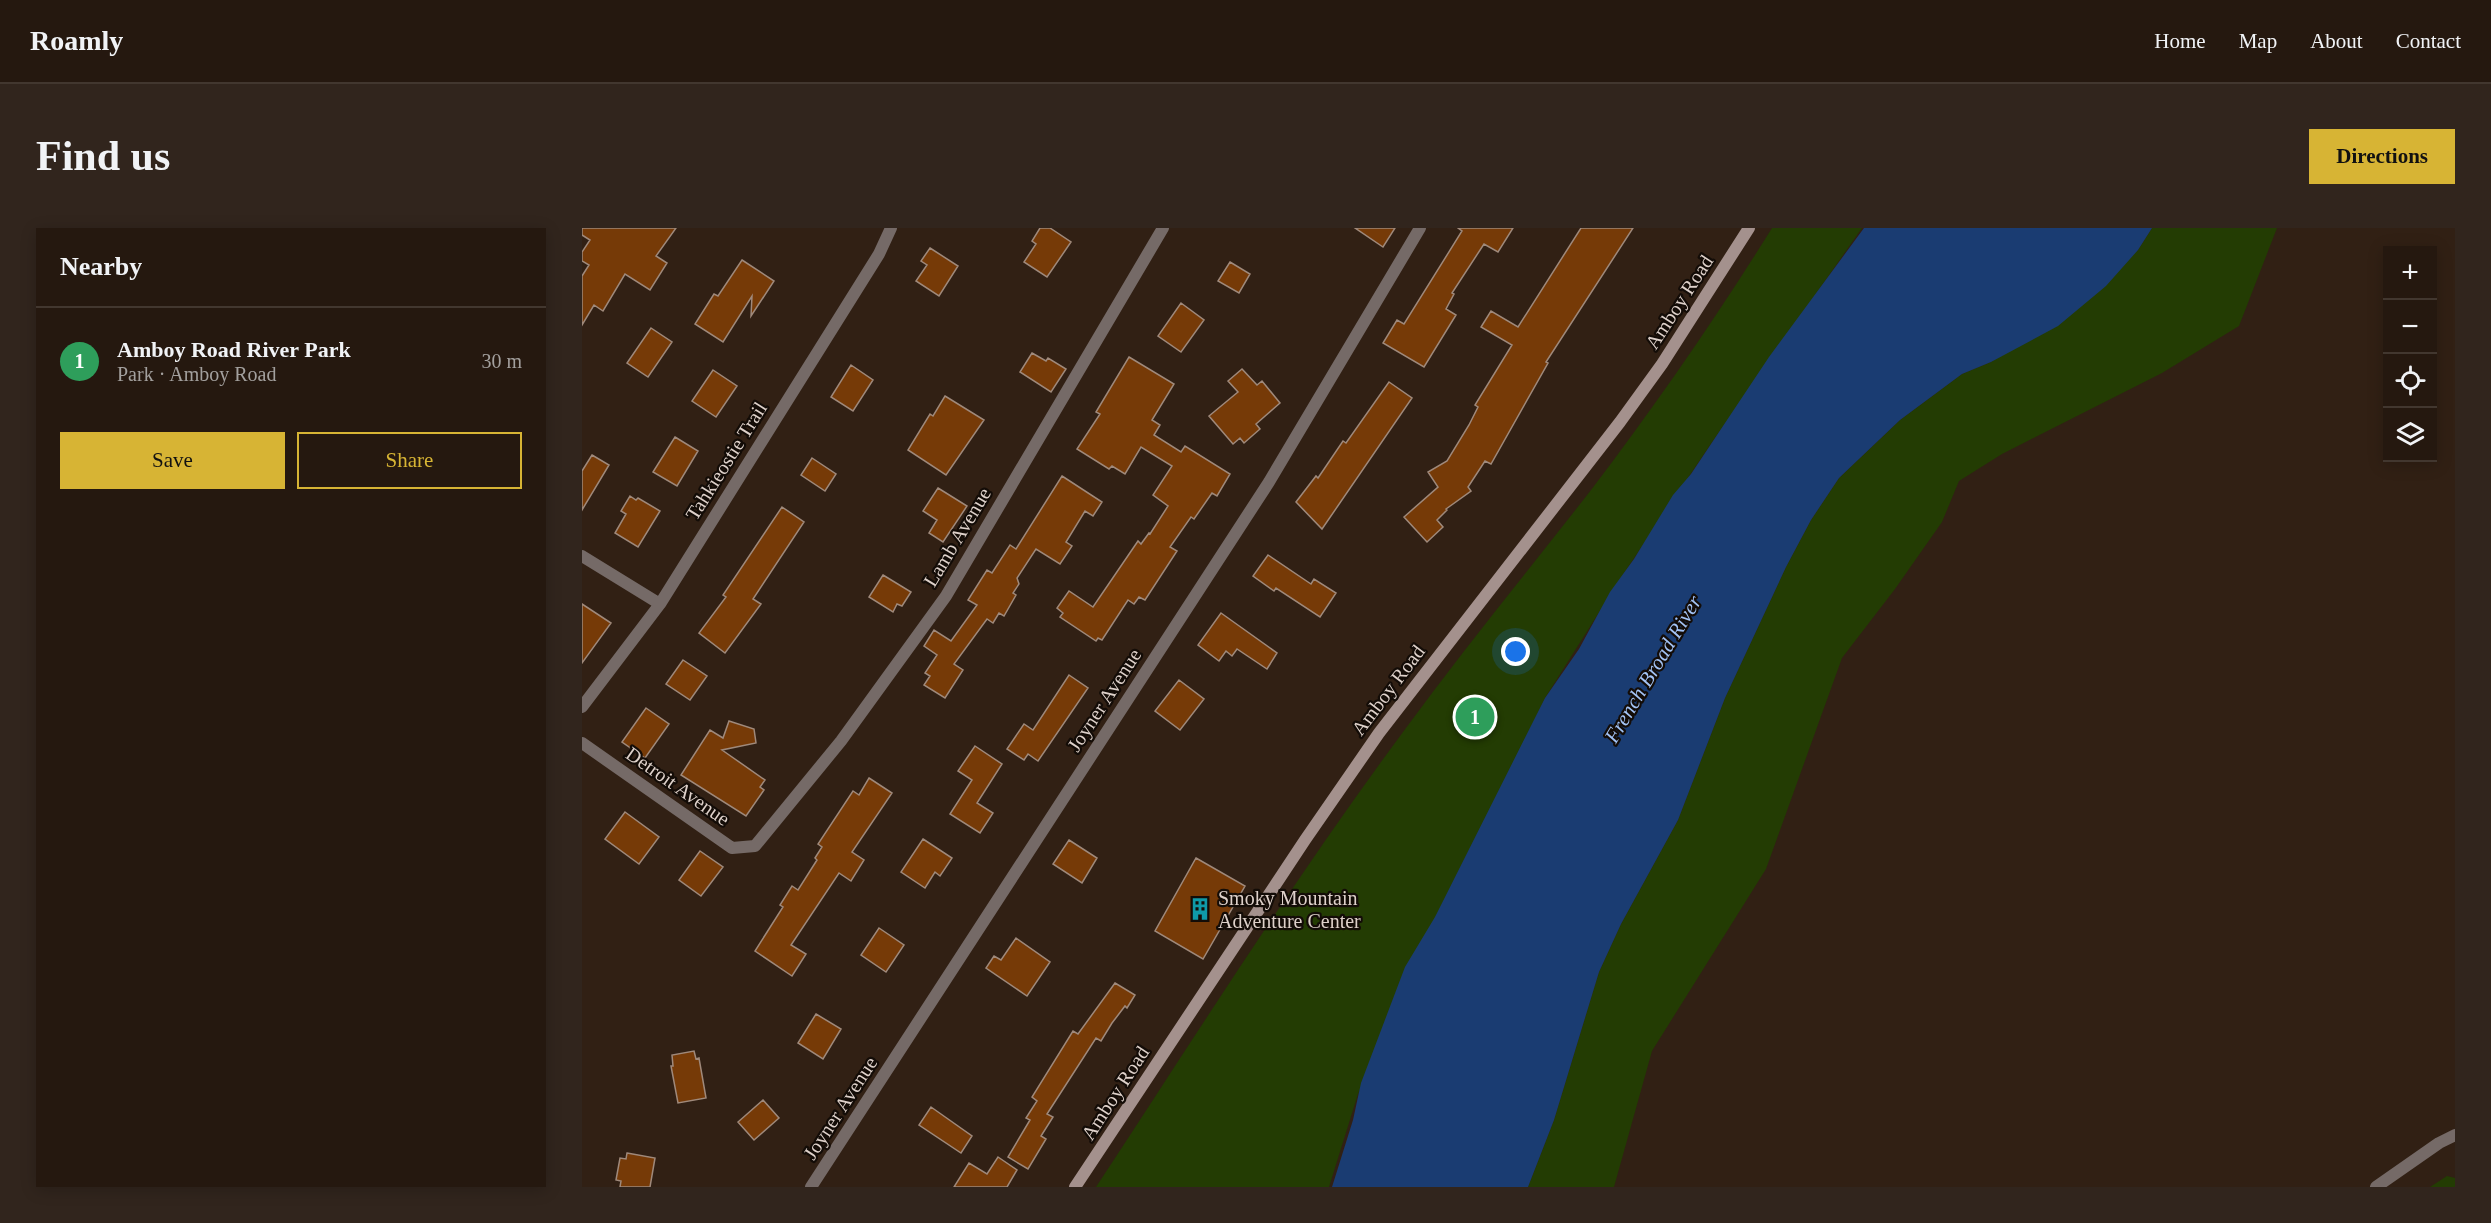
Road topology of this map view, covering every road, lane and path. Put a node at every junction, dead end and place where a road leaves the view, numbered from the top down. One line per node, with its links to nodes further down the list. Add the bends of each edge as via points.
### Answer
1 (891, 228): 6 (street, Tahkieostie Trail, via 879,254)
2 (1163, 228): 9 (street, Lamb Avenue, via 946,596 841,741)
3 (1420, 228): 11 (street, Joyner Avenue, via 1269,482)
4 (1749, 228): 12 (main road, Amboy Road, via 1680,338 1620,423 1379,733)
5 (582, 556): 6 (street)
6 (660, 604): 7 (street, Tahkieostie Trail)
7 (582, 707)
8 (582, 743): 9 (street, Detroit Avenue, via 732,848)
9 (755, 846)
10 (2455, 1135): 13 (street)
11 (811, 1187)
12 (1075, 1187)
13 (2376, 1187)

